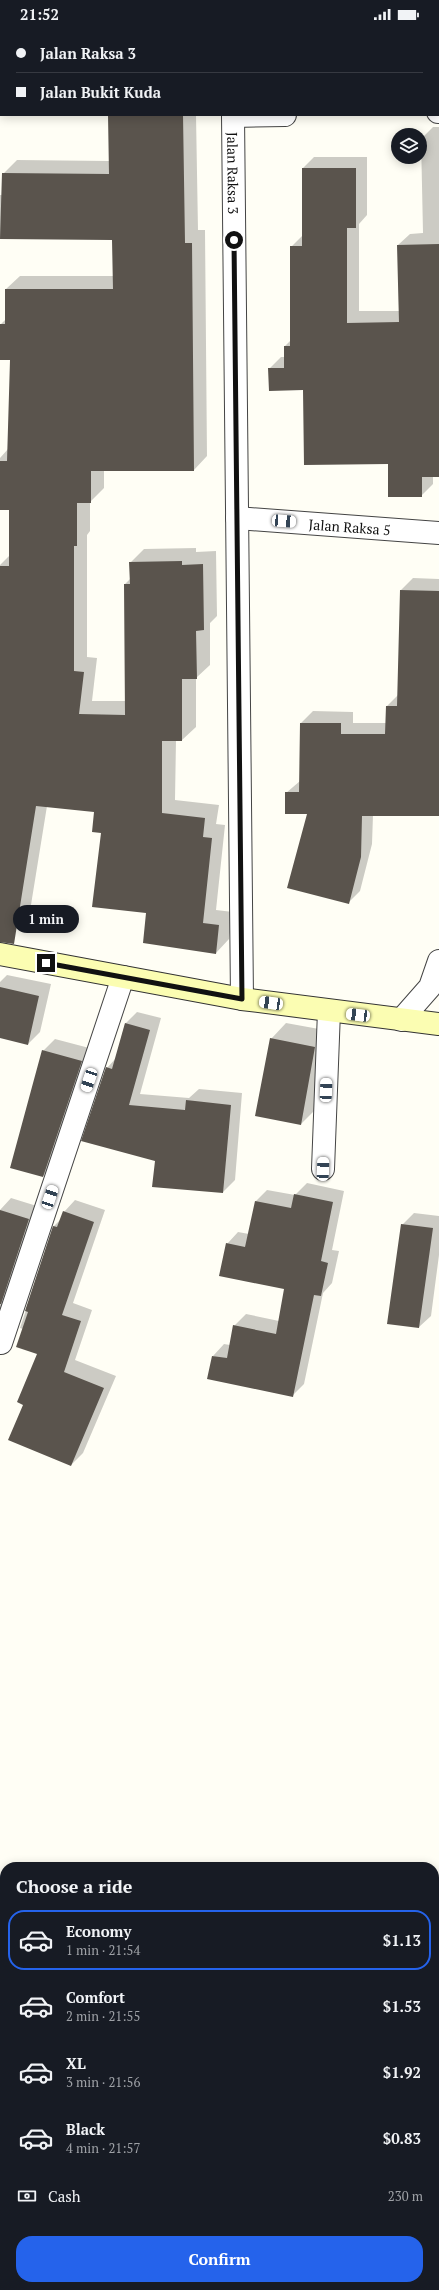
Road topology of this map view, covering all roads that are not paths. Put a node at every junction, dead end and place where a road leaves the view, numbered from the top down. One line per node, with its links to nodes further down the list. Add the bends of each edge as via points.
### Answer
1 (233, 116): 2 (street, Jalan Raksa 3)
2 (237, 518): 3 (street, Jalan Raksa 5); 7 (street, Jalan Raksa 3)
3 (439, 533)
4 (0, 954): 6 (street)
5 (439, 961): 9 (street, via 430,988)
6 (123, 978): 7 (street); 12 (street)
7 (242, 999): 8 (street)
8 (329, 1011): 9 (street); 11 (street)
9 (401, 1020): 10 (street)
10 (439, 1024)
11 (323, 1169)
12 (1, 1343)

